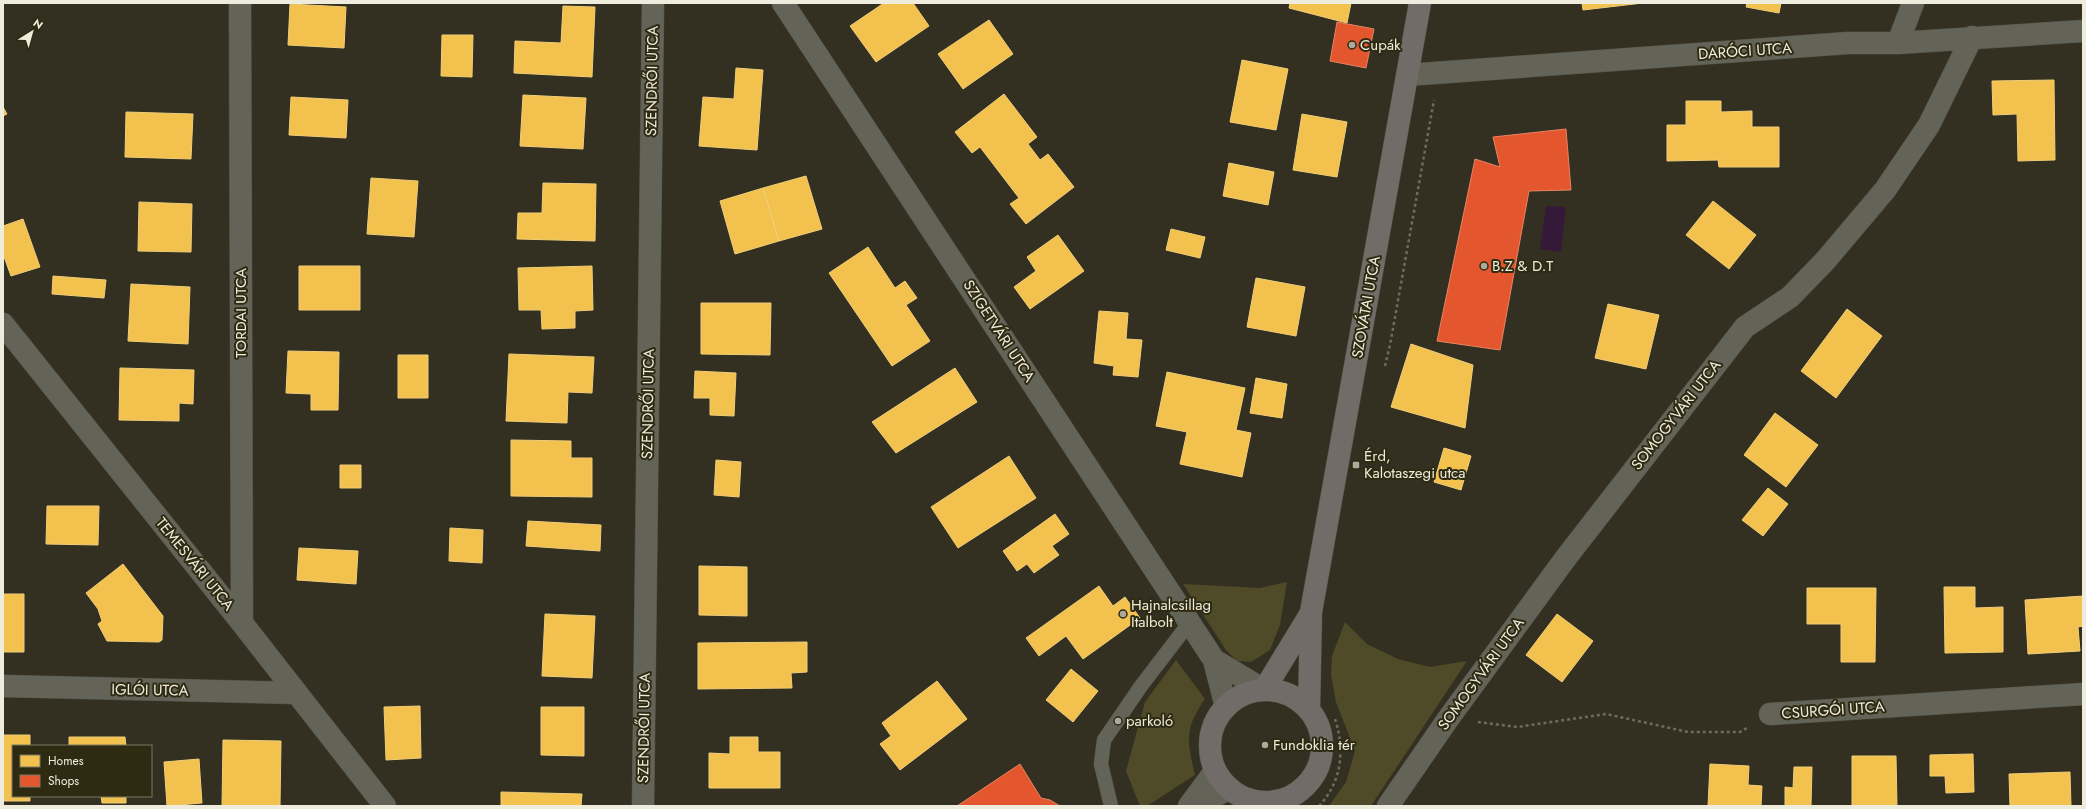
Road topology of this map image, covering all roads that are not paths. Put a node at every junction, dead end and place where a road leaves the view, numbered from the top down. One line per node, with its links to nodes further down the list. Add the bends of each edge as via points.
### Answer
1 (240, 3): 13 (street, TORDAI UTCA)
2 (653, 3): 27 (street, SZENDRŐI UTCA)
3 (783, 3): 12 (street, SZIGETVÁRI UTCA)
4 (1420, 3): 9 (street, SZOVÁTAI UTCA)
5 (1913, 3): 8 (street)
6 (2083, 31): 7 (street, DARÓCI UTCA)
7 (1972, 37): 8 (street, DARÓCI UTCA); 24 (street, SOMOGYVÁRI UTCA, via 1929,125 1884,190 1825,261 1790,298 1746,327 1564,559 1448,719)
8 (1898, 43): 9 (street, DARÓCI UTCA, via 1848,43)
9 (1407, 74): 11 (street, SZOVÁTAI UTCA)
10 (3, 324): 13 (street, TEMESVÁRI UTCA)
11 (1311, 612): 16 (street); 20 (street)
12 (1190, 622): 14 (street, SZIGETVÁRI UTCA); 28 (lane, via 1104,740 1101,764)
13 (242, 623): 17 (street, TEMESVÁRI UTCA)
14 (1214, 660): 16 (street, SZIGETVÁRI UTCA); 19 (street, SZIGETVÁRI UTCA)
15 (3, 686): 17 (street, IGLÓI UTCA)
16 (1264, 690): 19 (street, via 1244,695); 20 (street, via 1293,697)
17 (297, 693): 26 (street, TEMESVÁRI UTCA)
18 (2083, 694): 21 (street, CSURGÓI UTCA)
19 (1226, 707): 22 (street, via 1219,715 1210,737 1211,760)
20 (1309, 710): 25 (street, via 1316,720 1322,743 1319,766 1306,786)
21 (1770, 714)
22 (1215, 771): 23 (street); 29 (street)
23 (1241, 798): 25 (street); 30 (street)
24 (1395, 801)
25 (1285, 802)
26 (385, 806)
27 (643, 806)
28 (1111, 806)
29 (1188, 806)
30 (1194, 806)

